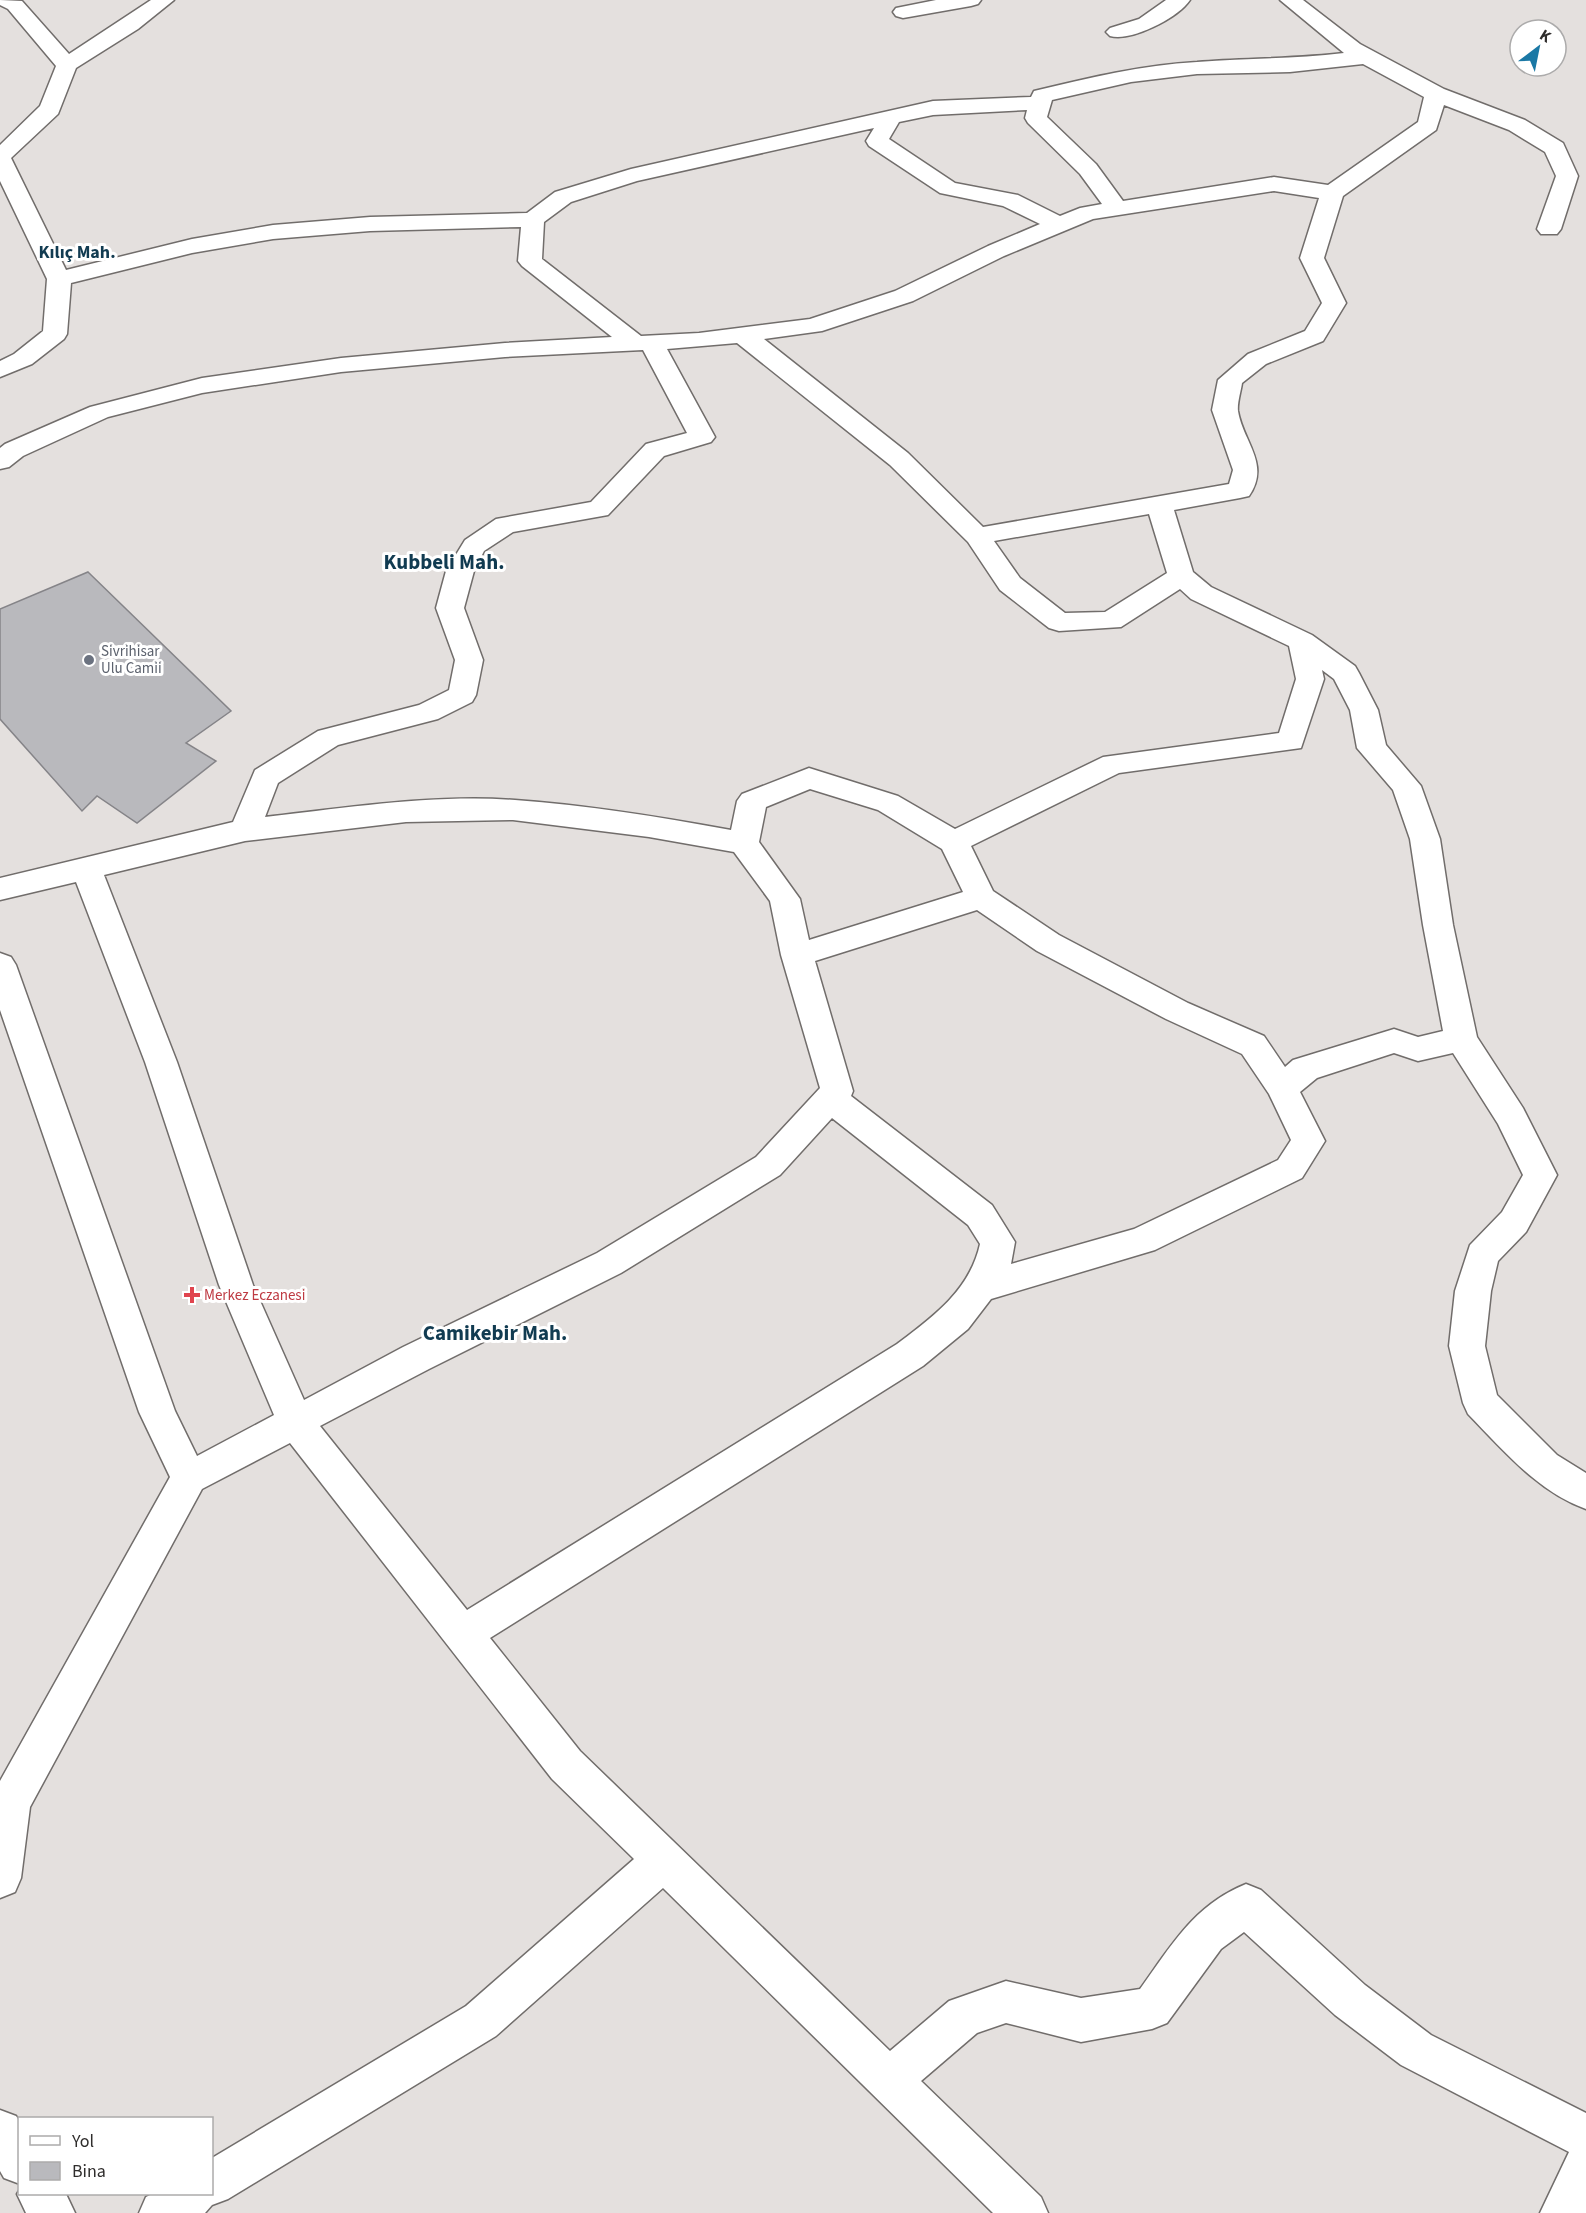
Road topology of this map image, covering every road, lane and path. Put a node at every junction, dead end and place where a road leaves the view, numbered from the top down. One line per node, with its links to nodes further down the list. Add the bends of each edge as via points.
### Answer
1 (7, 0): 9 (street)
2 (164, 0): 9 (street)
3 (970, 0): 6 (street)
4 (1180, 0): 7 (street, via 1146,22)
5 (1290, 0): 8 (street)
6 (903, 12)
7 (1117, 32)
8 (1366, 57): 10 (street); 11 (street, via 1131,76 1042,96)
9 (67, 65): 13 (street, via 50,109)
10 (1436, 94): 14 (street, via 1428,125); 18 (street, via 1517,125 1555,148 1568,176)
11 (1040, 102): 12 (street, via 933,108); 15 (street, via 1036,118 1088,170)
12 (891, 117): 16 (street, via 631,176 563,196); 17 (street, via 878,141 948,188 1010,200)
13 (0, 157): 19 (street)
14 (1332, 193): 15 (street, via 1274,184); 24 (street, via 1312,258 1334,303 1314,336 1257,359 1230,380 1226,410 1246,470 1240,490)
15 (1117, 209): 17 (street, via 1088,213)
16 (533, 220): 19 (street, via 378,224 272,232 167,250); 21 (street, via 531,261)
17 (1060, 225): 20 (street, via 904,296 813,326)
18 (1549, 229)
19 (59, 279): 22 (street, via 55,334 23,359)
20 (743, 335): 21 (street); 25 (street, via 899,459)
21 (643, 343): 23 (street, via 505,350 341,365 202,386 99,412 14,450); 28 (street, via 702,437 655,450 599,509 505,525 474,546 460,571 450,608 469,660 462,695 428,712 328,738 265,777)
22 (0, 370)
23 (0, 461)
24 (1159, 504): 25 (street); 26 (street)
25 (977, 536): 26 (street, via 1010,584 1059,622 1111,621)
26 (1181, 576): 27 (street, via 1201,593)
27 (1302, 641): 29 (street, via 1310,679 1291,741 1113,764); 36 (street, via 1345,673 1364,710 1372,748 1406,786 1425,839)
28 (245, 830): 30 (street, via 406,812 513,810 649,826); 31 (street)
29 (954, 842): 30 (street, via 888,802 809,778 752,801); 33 (street)
30 (744, 843): 34 (street, via 785,899)
31 (86, 868): 32 (street); 40 (street, via 161,1062 236,1285)
32 (0, 889)
33 (981, 898): 34 (street); 37 (street, via 1048,943 1177,1011 1253,1045)
34 (796, 955): 38 (street, via 837,1090)
35 (0, 965): 41 (street, via 153,1401)
36 (1461, 1039): 37 (street, via 1418,1049 1394,1041 1305,1069); 42 (street, via 1511,1117 1540,1175 1514,1222 1482,1255 1467,1346 1481,1403 1544,1466)
37 (1282, 1088): 39 (street, via 1308,1141 1290,1169 1143,1240)
38 (830, 1098): 39 (street, via 980,1215 998,1242 992,1270); 40 (street, via 768,1166 609,1263)
39 (978, 1288): 43 (street, via 956,1318 910,1355)
40 (295, 1422): 41 (street); 43 (street)
41 (189, 1478): 44 (street)
42 (1586, 1493)
43 (463, 1634): 45 (street, via 566,1765)
44 (5, 1791): 46 (street)
45 (664, 1860): 47 (street); 52 (street, via 481,2021)
46 (0, 1878)
47 (888, 2081): 49 (street, via 964,2016 1006,2002 1081,2020 1152,2008 1206,1934 1246,1905 1350,2000 1416,2050); 57 (street)
48 (0, 2132): 50 (street)
49 (1586, 2138)
50 (18, 2159)
51 (1586, 2164): 58 (street)
52 (213, 2182)
53 (41, 2195): 55 (street)
54 (191, 2195): 56 (street)
55 (52, 2213)
56 (162, 2213)
57 (1025, 2213)
58 (1563, 2213)

